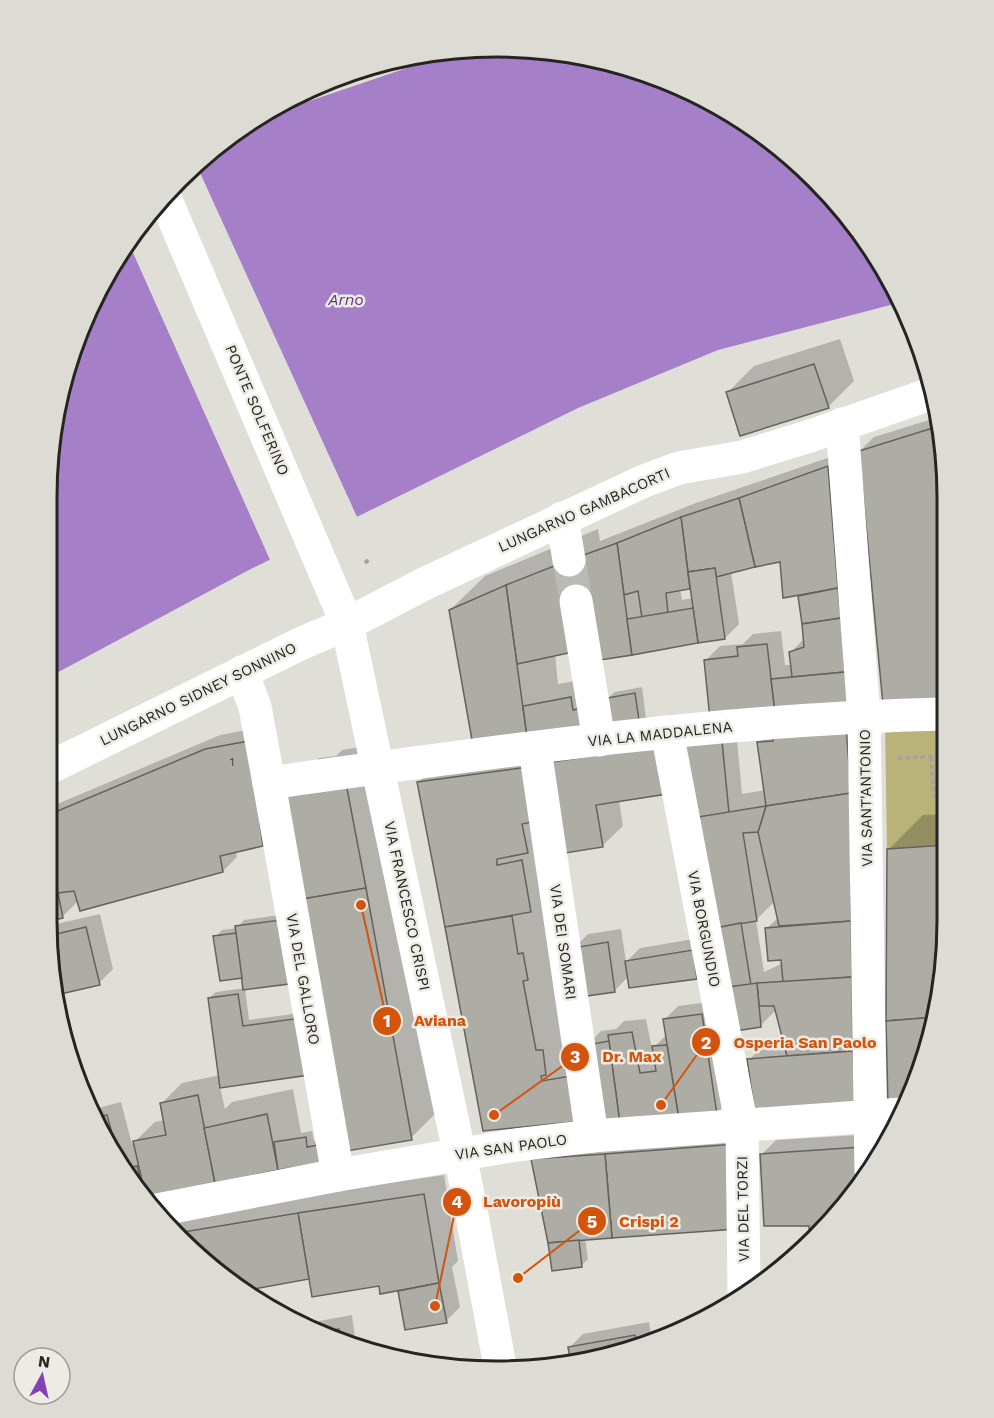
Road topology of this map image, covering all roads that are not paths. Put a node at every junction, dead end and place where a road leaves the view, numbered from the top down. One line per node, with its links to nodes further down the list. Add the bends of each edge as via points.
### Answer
1 (168, 205): 7 (street, PONTE SOLFERINO)
2 (925, 396): 3 (street, LUNGARNO GAMBACORTI)
3 (842, 424): 4 (street, LUNGARNO GAMBACORTI, via 742,457 679,468); 10 (street, VIA SANT'ANTONIO)
4 (562, 518): 5 (street); 7 (street, LUNGARNO GAMBACORTI)
5 (569, 560)
6 (576, 600): 12 (street)
7 (347, 624): 8 (street, LUNGARNO SIDNEY SONNINO); 15 (street, VIA FRANCESCO CRISPI)
8 (242, 672): 14 (street, LUNGARNO SIDNEY SONNINO); 16 (street, VIA DEL GALLORO, via 255,707)
9 (937, 714): 10 (street, VIA LA MADDALENA)
10 (864, 716): 11 (street, VIA LA MADDALENA); 18 (street, VIA SANT'ANTONIO)
11 (667, 732): 12 (street, VIA LA MADDALENA); 19 (street, VIA BORGUNDIO)
12 (599, 740): 13 (street, VIA LA MADDALENA)
13 (535, 749): 15 (street, VIA LA MADDALENA); 20 (street, VIA DEI SOMARI)
14 (57, 764)
15 (378, 768): 16 (street, VIA LA MADDALENA); 22 (street, VIA FRANCESCO CRISPI)
16 (269, 783): 23 (street, VIA DEL GALLORO)
17 (892, 1115): 18 (street, VIA SAN PAOLO)
18 (870, 1117): 19 (street, VIA SAN PAOLO); 21 (street, VIA SANT'ANTONIO)
19 (742, 1127): 20 (street, VIA SAN PAOLO); 25 (street, VIA DEL TORZI)
20 (592, 1136): 22 (street, VIA SAN PAOLO)
21 (871, 1153)
22 (460, 1154): 23 (street, VIA SAN PAOLO); 26 (street, VIA FRANCESCO CRISPI)
23 (338, 1175): 24 (street, VIA SAN PAOLO)
24 (164, 1209)
25 (744, 1285)
26 (499, 1361)

